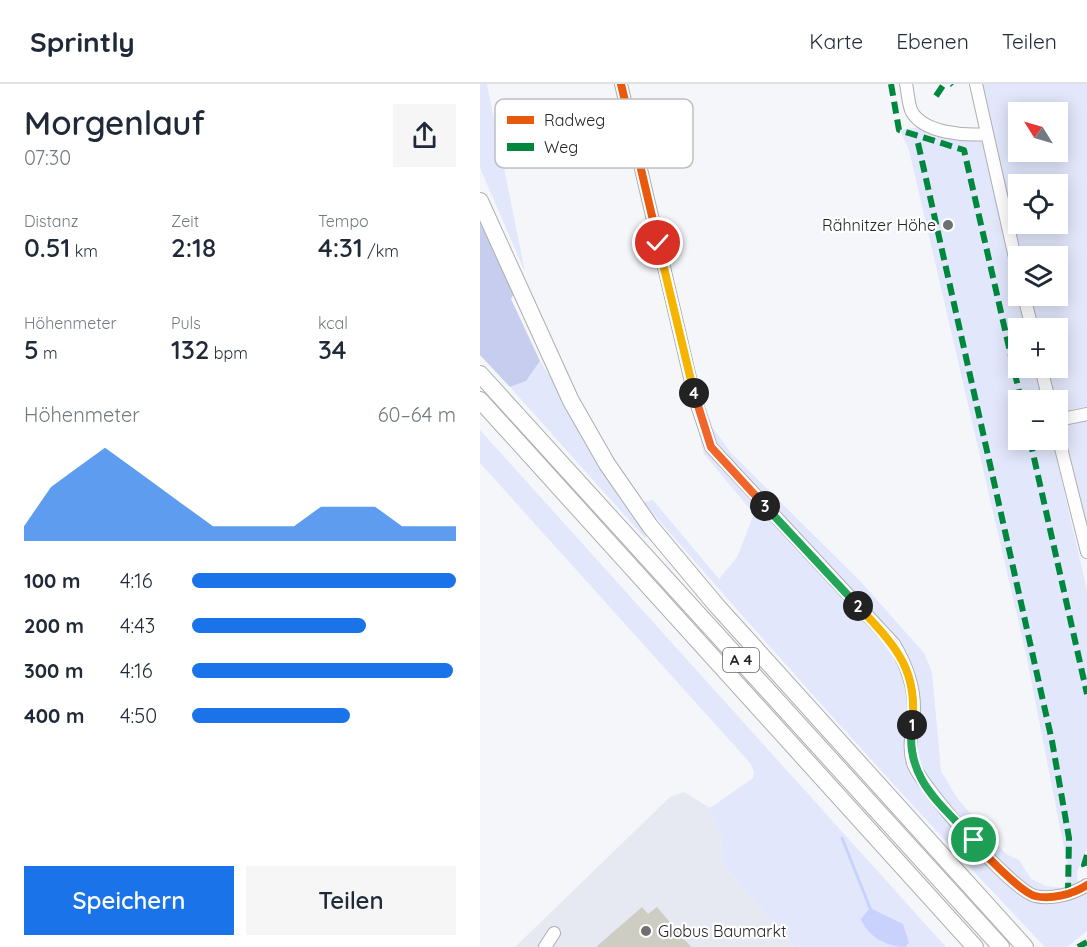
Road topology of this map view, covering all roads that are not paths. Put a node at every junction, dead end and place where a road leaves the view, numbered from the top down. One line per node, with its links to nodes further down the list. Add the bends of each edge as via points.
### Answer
1 (621, 84): 4 (street)
2 (906, 84): 5 (street, via 912,112 925,125 970,136)
3 (976, 84): 5 (street)
4 (625, 99)
5 (987, 134): 8 (street)
6 (641, 168): 15 (street, via 695,399 711,447 894,644 913,690 909,746 913,762 918,776 934,796 1013,883 1034,896 1060,896)
7 (480, 201): 18 (highway, via 571,402 650,526 717,606)
8 (1012, 246)
9 (480, 374): 17 (highway, A 4)
10 (480, 400): 16 (highway, A 4)
11 (1087, 414): 12 (street)
12 (1068, 418)
13 (1062, 450): 14 (street)
14 (1087, 552)
15 (1087, 885)
16 (975, 947)
17 (1001, 947)
18 (1025, 947)

